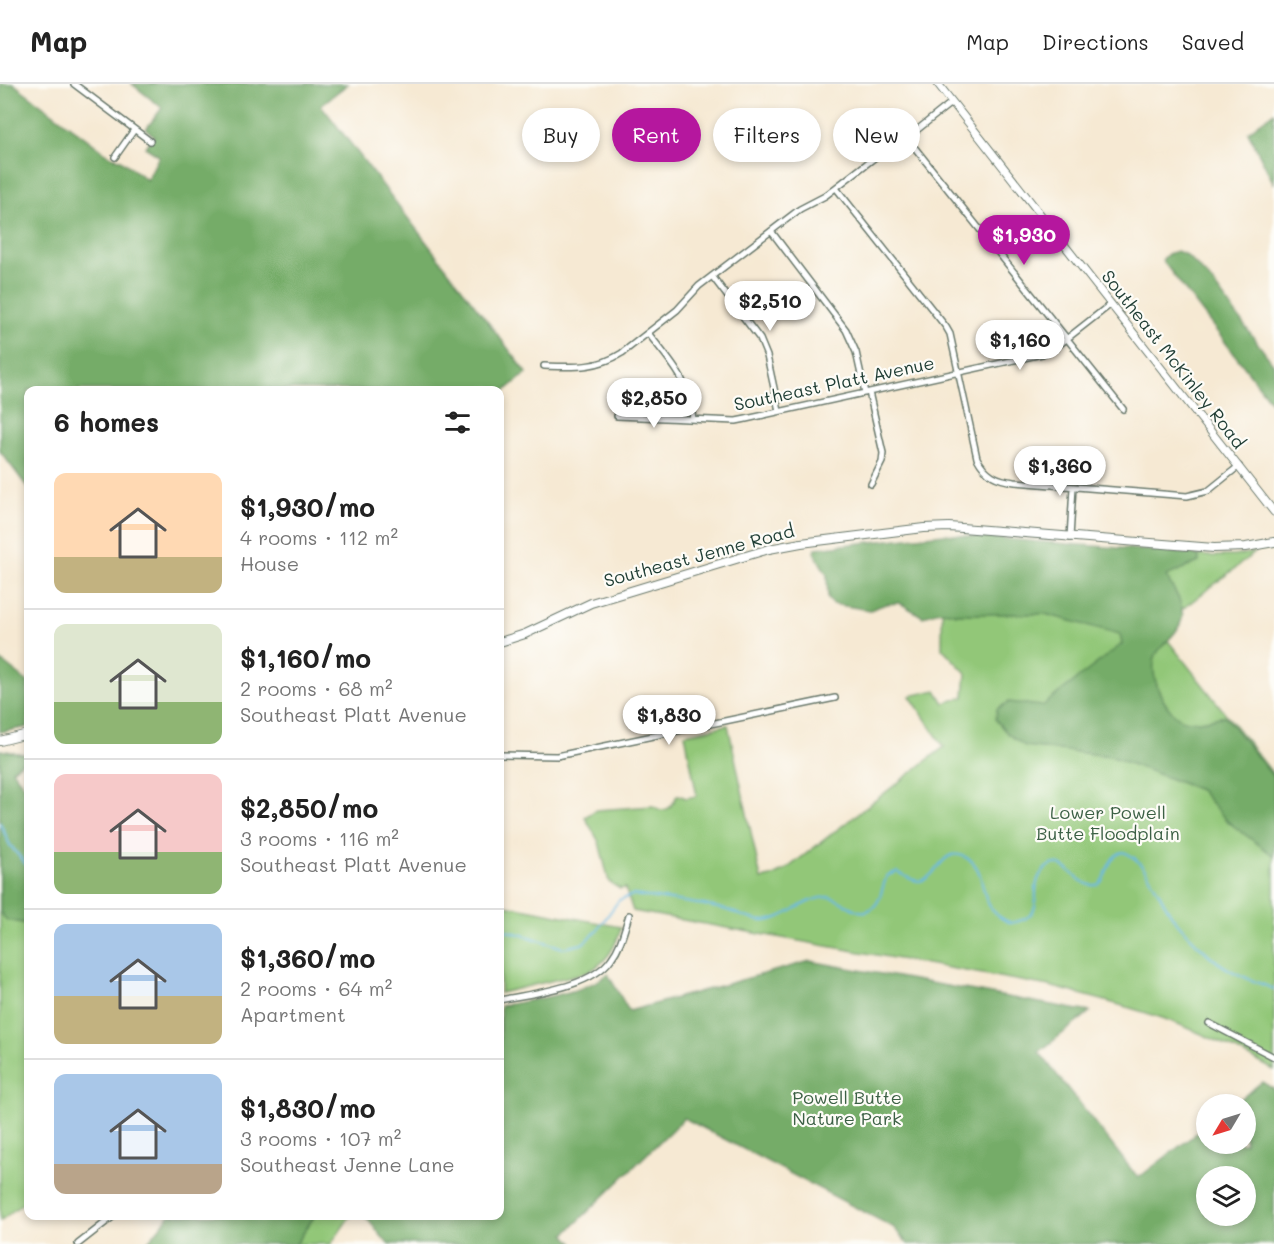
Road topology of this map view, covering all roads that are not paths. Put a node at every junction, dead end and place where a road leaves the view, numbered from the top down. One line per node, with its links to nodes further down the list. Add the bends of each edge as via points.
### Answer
1 (74, 84): 5 (street)
2 (938, 84): 3 (street, Southeast McKinley Road)
3 (952, 102): 4 (street); 13 (street, Southeast McKinley Road)
4 (920, 128)
5 (134, 130): 6 (street); 8 (street)
6 (150, 141)
7 (920, 154): 15 (street)
8 (115, 157)
9 (869, 162): 10 (street)
10 (836, 188): 11 (street, via 800,208); 17 (street, via 946,327)
11 (771, 231): 12 (street); 18 (street, via 846,330)
12 (712, 276): 14 (street); 20 (street, via 760,339)
13 (1110, 304): 15 (street, Southeast Platt Avenue); 23 (street, Southeast McKinley Road)
14 (648, 333): 16 (street, via 603,363); 22 (street, via 686,385)
15 (1067, 339): 17 (street, Southeast Platt Avenue, via 1042,354); 19 (street)
16 (544, 366)
17 (958, 372): 18 (street, Southeast Platt Avenue); 25 (street, via 977,458 986,471 1005,481)
18 (867, 392): 20 (street, Southeast Platt Avenue); 24 (street, via 883,453)
19 (1123, 409)
20 (779, 411): 22 (street, Southeast Platt Avenue, via 736,421)
21 (617, 416): 22 (street, Southeast Platt Avenue)
22 (693, 419)
23 (1239, 466): 25 (street, via 1208,491 1195,495); 26 (street, Southeast McKinley Road)
24 (871, 484)
25 (1073, 487): 27 (street)
26 (1274, 512)
27 (1070, 538): 28 (main road, Southeast Jenne Road, via 1214,548); 29 (main road, Southeast Jenne Road, via 934,527 788,545 612,596)
28 (1274, 542)
29 (504, 641)
30 (835, 698): 33 (street, via 557,756)
31 (24, 735): 32 (main road)
32 (0, 741)
33 (504, 754)
34 (629, 915): 35 (street, via 617,950 596,975)
35 (504, 999)
36 (1209, 1023): 37 (street)
37 (1274, 1058)
38 (109, 1220): 39 (street)
39 (78, 1244)

